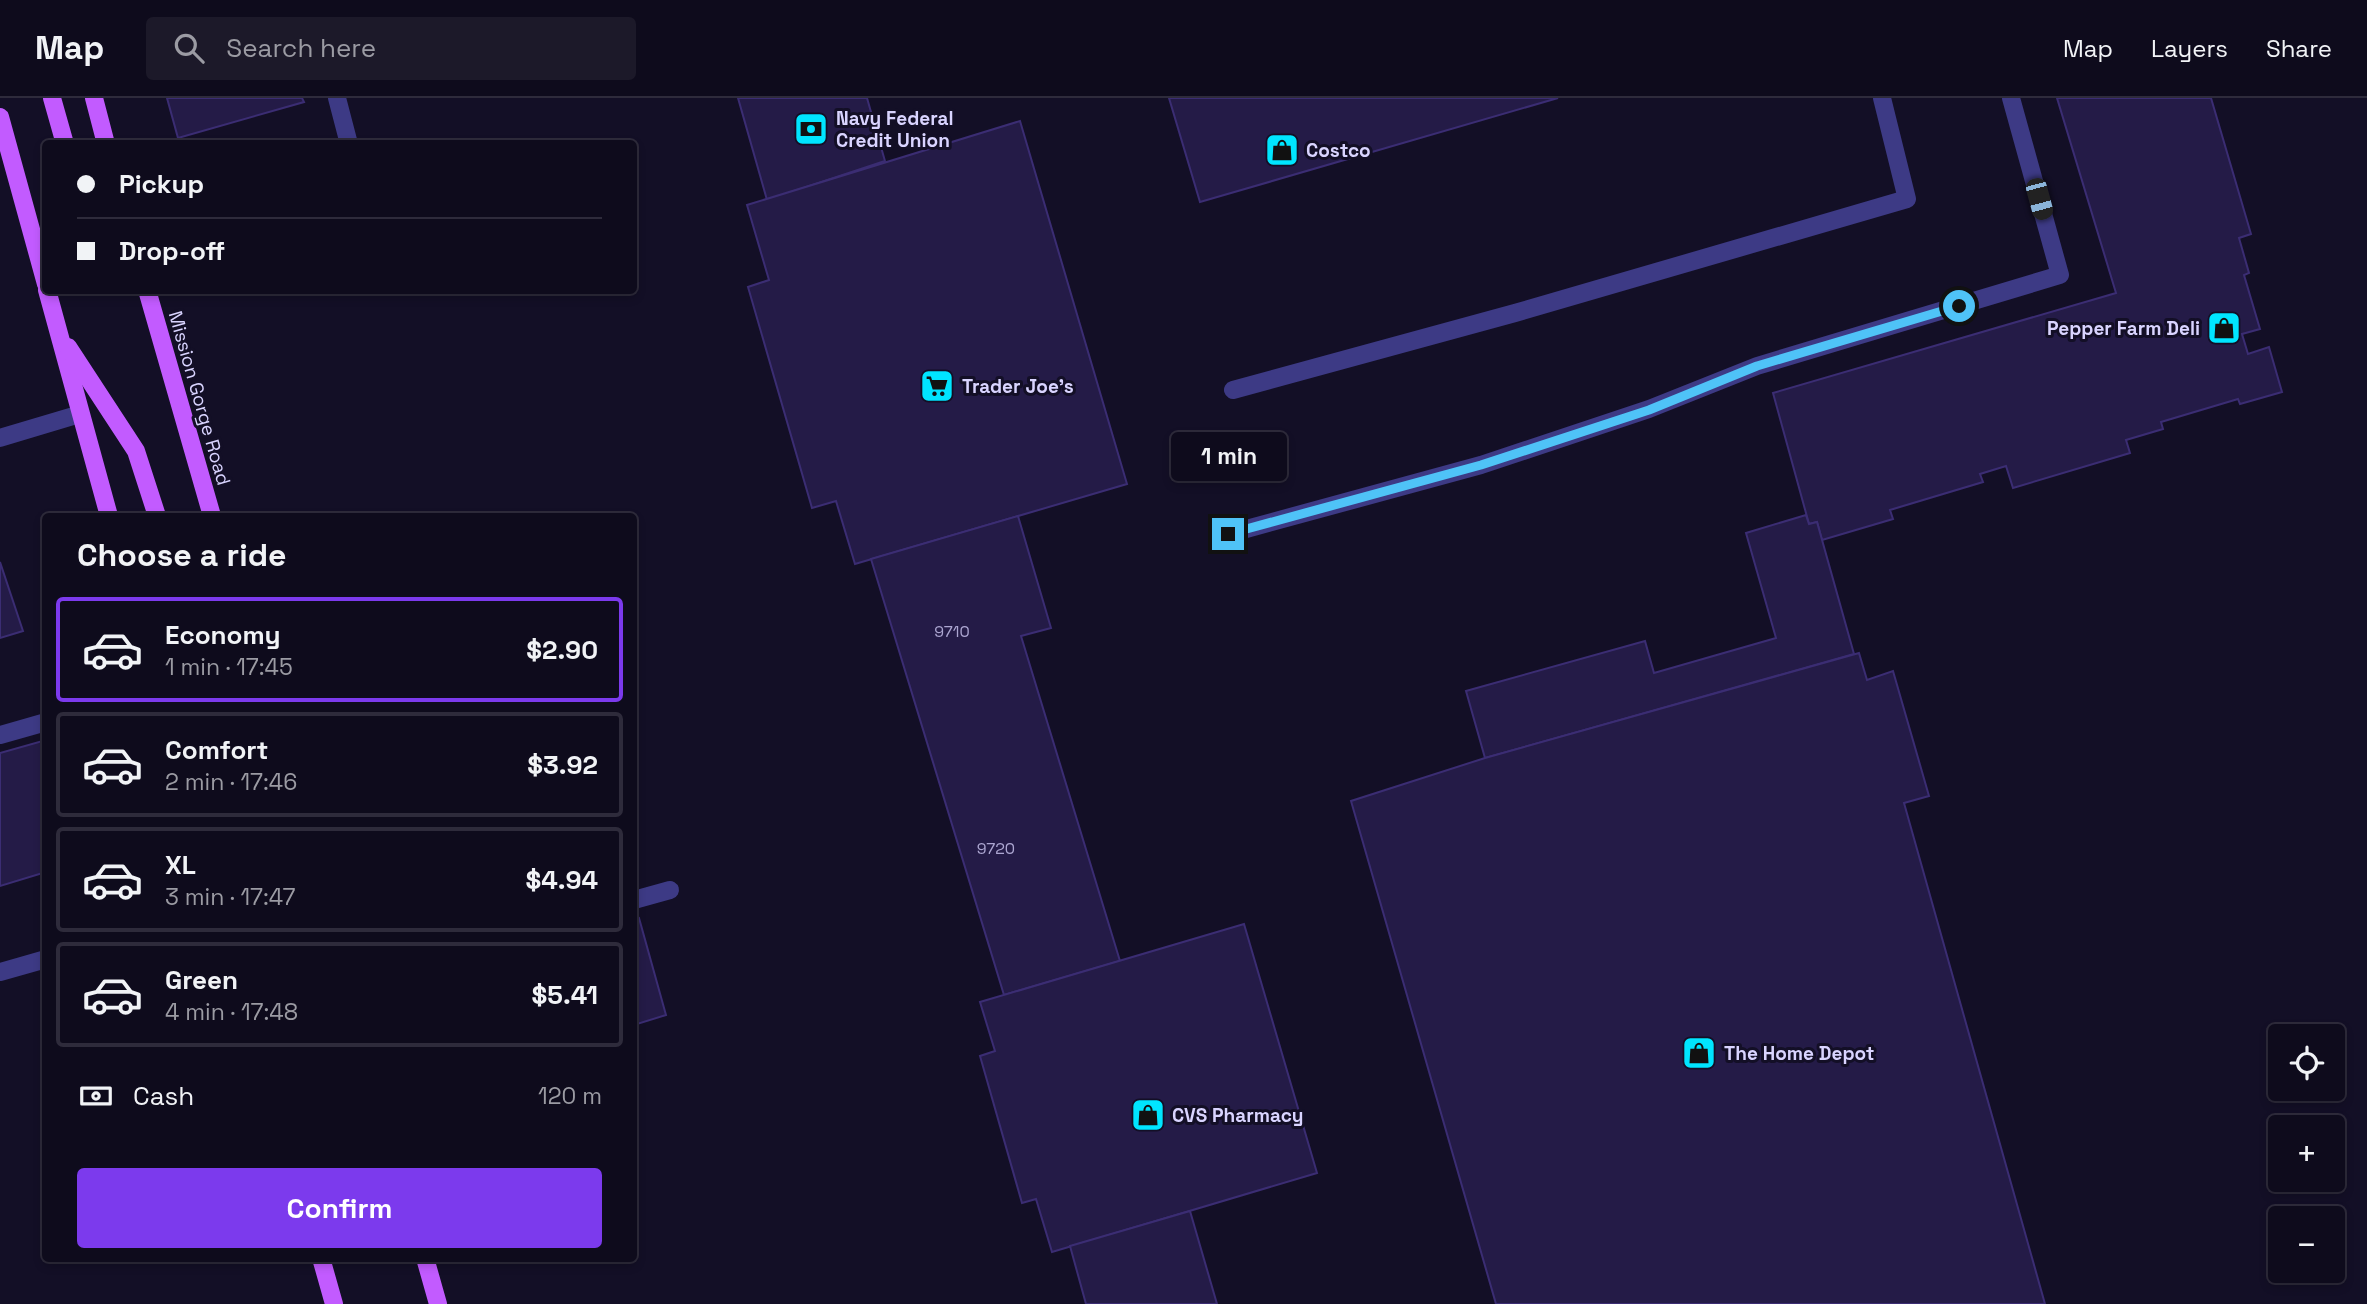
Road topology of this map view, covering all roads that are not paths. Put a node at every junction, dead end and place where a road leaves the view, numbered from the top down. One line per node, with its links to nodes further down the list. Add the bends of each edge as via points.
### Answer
1 (52, 98): 7 (main road)
2 (94, 98): 8 (main road)
3 (337, 98): 9 (lane)
4 (1882, 98): 16 (lane, via 1907,199)
5 (2011, 98): 22 (lane, via 2060,275 1757,366 1649,410 1481,465)
6 (0, 117): 10 (main road)
7 (64, 140)
8 (105, 140)
9 (348, 140)
10 (42, 269)
11 (48, 294): 15 (main road)
12 (141, 294): 14 (main road)
13 (148, 294): 14 (main road, Mission Gorge Road)
14 (152, 310): 21 (main road, Mission Gorge Road)
15 (59, 332): 17 (main road); 20 (main road, via 136,451)
16 (1233, 390)
17 (80, 414): 18 (lane); 19 (main road)
18 (0, 439)
19 (108, 513)
20 (156, 513)
21 (211, 513)
22 (1228, 534)
23 (42, 723): 24 (lane)
24 (0, 736)
25 (670, 890): 26 (lane)
26 (637, 899)
27 (42, 960): 28 (lane)
28 (0, 972)
29 (322, 1262): 31 (main road)
30 (426, 1262): 32 (main road)
31 (334, 1304)
32 (438, 1304)

